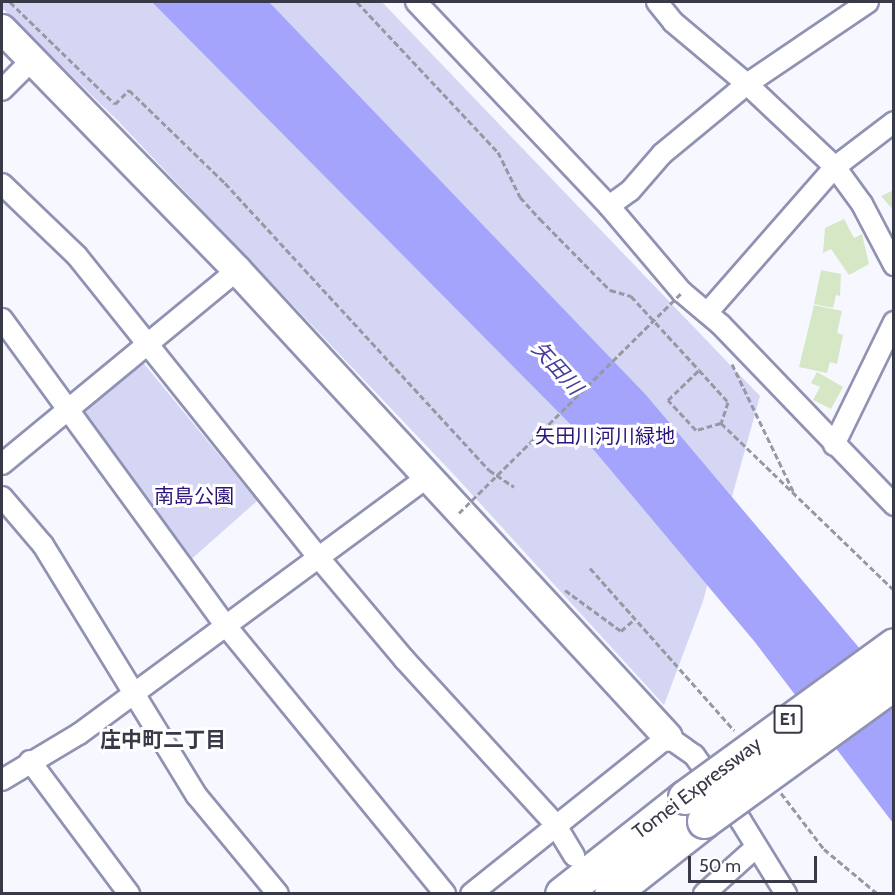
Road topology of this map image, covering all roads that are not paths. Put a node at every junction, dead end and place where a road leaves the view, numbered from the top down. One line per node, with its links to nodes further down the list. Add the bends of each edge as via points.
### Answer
1 (416, 2): 12 (street)
2 (657, 2): 7 (street, via 688,36)
3 (868, 2): 4 (street)
4 (846, 8): 7 (street)
5 (2, 29): 6 (street)
6 (34, 58): 8 (street); 14 (street)
7 (747, 84): 10 (street); 12 (street, via 662,154 630,191)
8 (2, 90)
9 (894, 122): 10 (street)
10 (835, 167): 13 (street, via 862,204); 15 (street)
11 (2, 184): 18 (street, via 77,256)
12 (609, 206): 15 (street, via 682,291)
13 (894, 265)
14 (237, 270): 18 (street); 22 (street)
15 (707, 313): 20 (street)
16 (2, 319): 19 (street)
17 (894, 322): 20 (street)
18 (148, 346): 19 (street); 25 (street)
19 (71, 410): 21 (street); 26 (street)
20 (834, 445): 24 (street)
21 (2, 464)
22 (428, 477): 25 (street); 30 (street)
23 (2, 497): 29 (street, via 43,545)
24 (894, 505)
25 (319, 558): 26 (street); 34 (street, via 404,659)
26 (226, 626): 29 (street); 39 (street)
27 (894, 645): 33 (highway, Tomei Expressway / E1, bridge)
28 (894, 683): 33 (highway, Tomei Expressway / E1, bridge)
29 (133, 695): 31 (street, via 79,734); 38 (street, via 197,796)
30 (669, 737): 34 (street); 35 (street, via 694,755 741,821)
31 (30, 761): 32 (street); 37 (street)
32 (2, 780)
33 (695, 809): 41 (highway, Tomei Expressway / E1); 42 (highway, Tomei Expressway / E1)
34 (555, 824): 36 (street); 40 (street)
35 (755, 848): 43 (street); 44 (street)
36 (574, 856)
37 (129, 894)
38 (278, 894)
39 (445, 894)
40 (471, 894)
41 (562, 894)
42 (611, 894)
43 (704, 894)
44 (786, 894)

